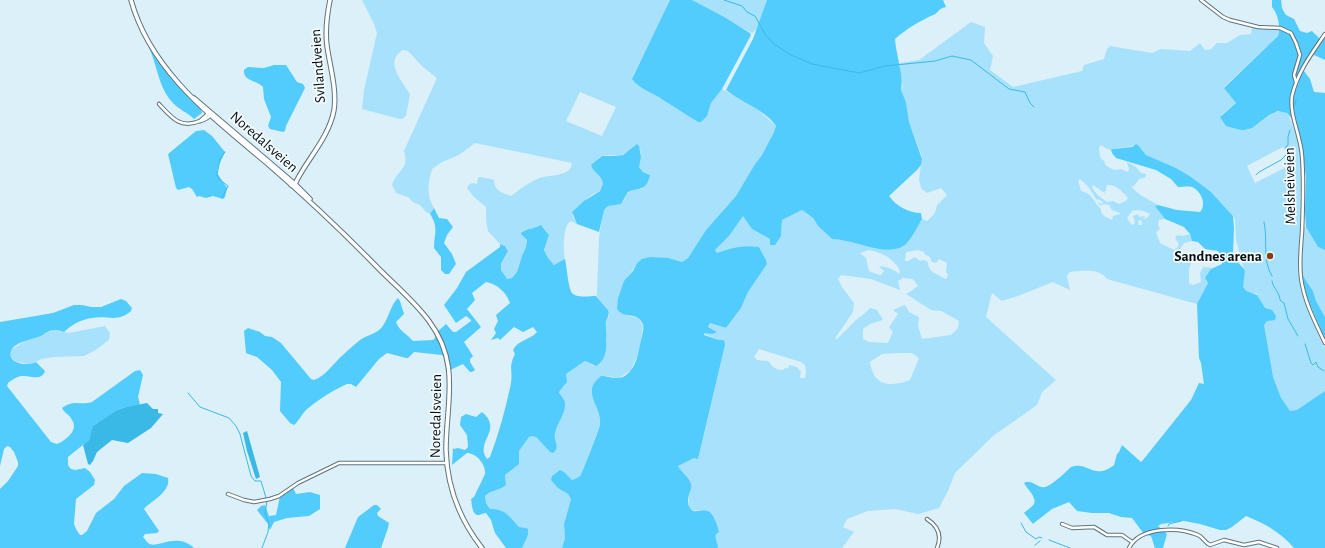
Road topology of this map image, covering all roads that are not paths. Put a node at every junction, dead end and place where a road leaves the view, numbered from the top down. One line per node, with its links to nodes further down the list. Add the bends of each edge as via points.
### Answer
1 (132, 0): 7 (main road, Noredalsveien, via 137,17 170,74)
2 (330, 0): 8 (main road, Svilandveien, via 327,35 334,110 326,132)
3 (1201, 0): 5 (street, via 1226,19 1252,26 1280,28 1291,33 1300,54 1294,75)
4 (1325, 34): 5 (street, Melsheiveien)
5 (1296, 82): 9 (street, Melsheiveien, via 1292,101 1302,156 1301,275 1306,299)
6 (159, 104): 7 (street, Noredalsveien, via 170,116 183,124 193,125)
7 (210, 114): 8 (main road, Noredalsveien)
8 (292, 183): 10 (main road, Noredalsveien, via 416,305 436,332 450,373)
9 (1325, 343)
10 (447, 463): 11 (street, via 339,463 274,498 254,502); 15 (main road, Noredalsveien, via 460,513)
11 (228, 494)
12 (928, 519): 16 (street, via 939,533)
13 (1062, 524): 14 (street, via 1072,528 1094,527 1107,535 1122,535)
14 (1132, 542): 17 (street); 18 (street, via 1142,535 1169,529 1198,535 1210,545 1224,540 1244,545 1259,542)
15 (482, 548)
16 (937, 548)
17 (1129, 548)
18 (1277, 548)

